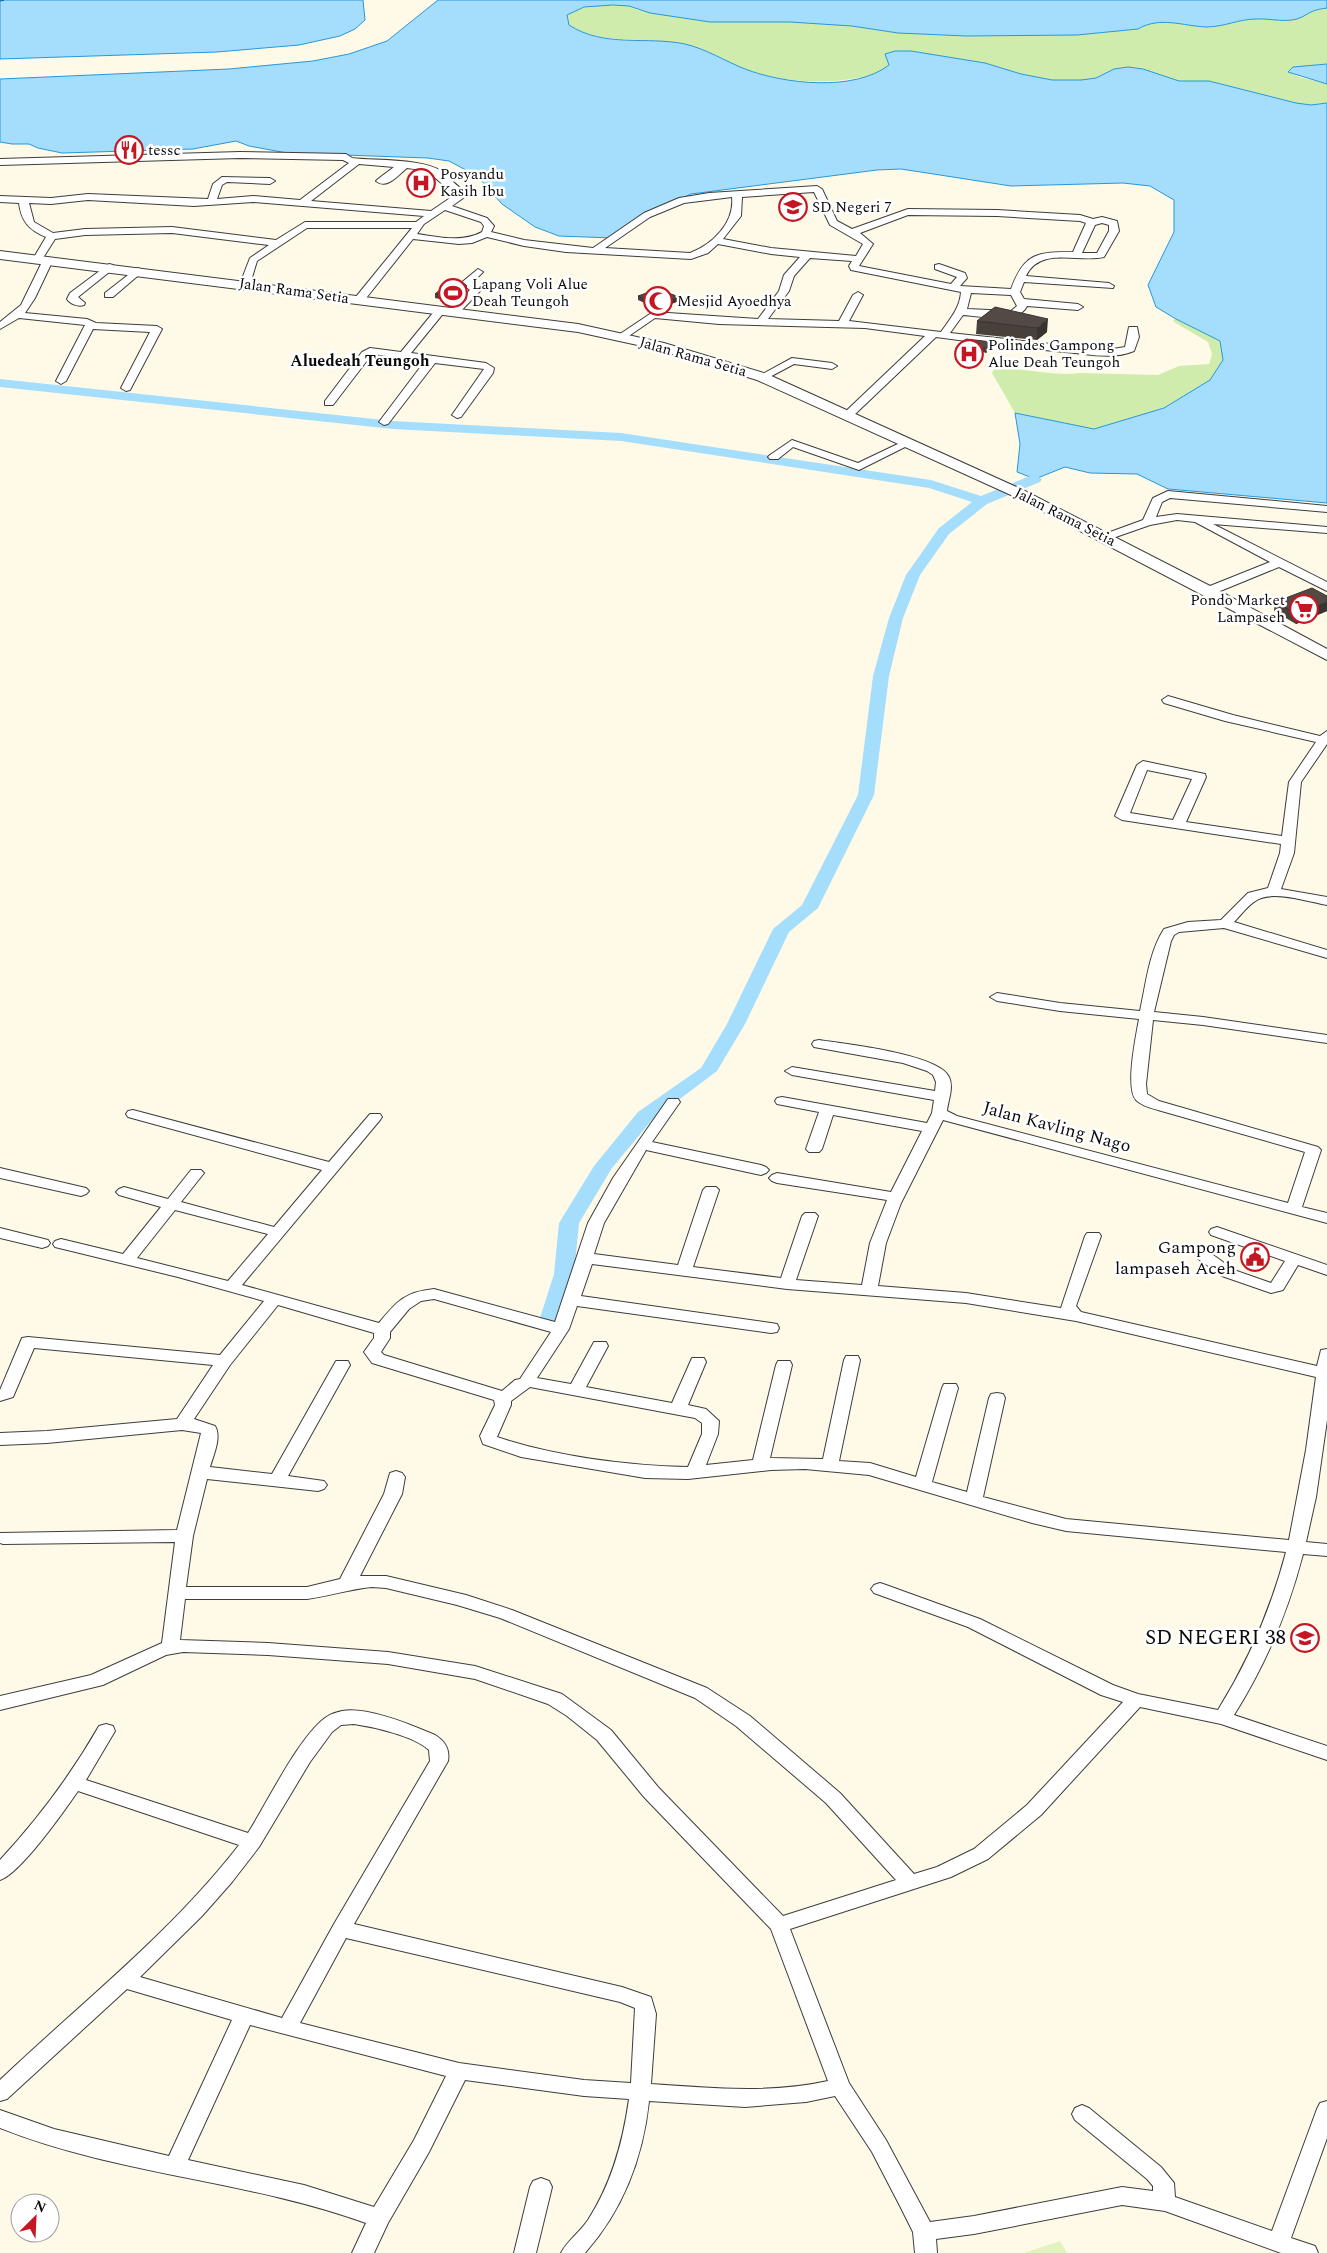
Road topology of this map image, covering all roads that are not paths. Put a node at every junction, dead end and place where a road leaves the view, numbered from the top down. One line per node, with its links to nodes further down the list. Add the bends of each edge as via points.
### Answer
1 (357, 161): 2 (street, via 346,157 240,155); 8 (street); 9 (street, via 404,164 439,174 463,194)
2 (0, 162)
3 (270, 182): 7 (street, via 225,179 218,184)
4 (737, 195): 13 (street, via 818,189 833,223); 17 (street, via 738,214 732,226); 19 (street, via 694,198 671,204 647,215)
5 (0, 199): 6 (street)
6 (24, 201): 7 (street, via 88,197); 15 (street, via 29,224)
7 (211, 203): 8 (street, via 253,199)
8 (301, 204): 10 (street)
9 (445, 207): 10 (street); 14 (street, via 484,220 489,226)
10 (433, 214): 12 (street)
11 (1091, 223): 13 (street, via 1091,220 1080,218 1016,214 908,212); 22 (street); 22 (street, via 1107,220 1115,227 1101,255)
12 (420, 225): 16 (street); 18 (street, via 310,224 300,226)
13 (852, 233): 24 (street, via 868,244)
14 (486, 234): 16 (street, via 466,242); 19 (street, via 524,243)
15 (52, 236): 18 (street, via 172,230); 23 (street)
16 (410, 236): 37 (street)
17 (716, 241): 19 (street, via 702,253 691,256); 20 (street)
18 (278, 243): 30 (street, via 253,260)
19 (595, 251)
20 (807, 254): 24 (street); 44 (street, via 789,275 784,291)
21 (0, 255): 23 (street, Jalan Rama Setia)
22 (1076, 256): 29 (street, via 1033,259)
23 (43, 259): 25 (street, Jalan Rama Setia); 43 (street, via 29,300)
24 (857, 259): 32 (street, via 854,266 859,270)
25 (109, 267): 27 (street, Jalan Rama Setia); 38 (street, via 74,295 72,299)
26 (939, 267): 32 (street, via 961,275)
27 (137, 270): 30 (street, Jalan Rama Setia); 34 (street)
28 (478, 272): 41 (street, via 466,283 476,290)
29 (1020, 279): 31 (street); 36 (street)
30 (245, 284): 37 (street, Jalan Rama Setia)
31 (1109, 286)
32 (954, 288): 33 (street)
33 (966, 290): 36 (street); 42 (street)
34 (108, 295)
35 (858, 295): 45 (street)
36 (1017, 297): 39 (street); 42 (street, via 1021,309 1013,314)
37 (359, 300): 40 (street, Jalan Rama Setia)
38 (80, 303)
39 (1078, 308)
40 (441, 310): 41 (street, Jalan Rama Setia); 51 (street)
41 (455, 311): 50 (street, Jalan Rama Setia, via 578,328)
42 (961, 312): 49 (street)
43 (19, 315): 46 (street, via 87,322); 47 (street)
44 (762, 322): 45 (street); 50 (street, via 653,315)
45 (843, 324): 49 (street)
46 (90, 326): 55 (street); 56 (street, via 157,328)
47 (2, 327)
48 (1133, 329): 49 (street, via 1130,349 1107,353)
49 (939, 334): 59 (street)
50 (619, 338): 54 (street, Jalan Rama Setia, via 673,350)
51 (406, 354): 52 (street); 57 (street, via 368,352)
52 (433, 358): 58 (street, via 489,368 488,374); 60 (street)
53 (832, 366): 54 (street, via 792,361)
54 (762, 377): 59 (street, Jalan Rama Setia)
55 (61, 381)
56 (126, 388)
57 (329, 403)
58 (457, 415)
59 (848, 415): 61 (street, Jalan Rama Setia)
60 (384, 422)
61 (908, 443): 62 (street, via 859,467 792,443); 67 (street, Jalan Rama Setia)
62 (774, 457)
63 (1327, 510): 65 (street, via 1168,494 1157,500)
64 (1195, 518): 65 (street, via 1177,516); 66 (street); 68 (street)
65 (1148, 522): 67 (street)
66 (1327, 530)
67 (1106, 537): 70 (street, Jalan Rama Setia)
68 (1280, 562): 69 (street); 70 (street)
69 (1327, 587)
70 (1209, 591): 71 (street, Jalan Rama Setia)
71 (1327, 655)
72 (1168, 700): 73 (street, via 1229,718)
73 (1324, 738): 75 (street, via 1292,790)
74 (1178, 824): 74 (street, via 1122,816 1143,765 1200,777); 75 (street)
75 (1289, 841): 76 (street)
76 (1273, 892): 77 (street); 78 (street, via 1254,896)
77 (1327, 901)
78 (1225, 924): 79 (street); 81 (street, via 1182,927 1168,933 1162,942 1153,976)
79 (1327, 954)
80 (996, 997): 81 (street)
81 (1148, 1016): 82 (street); 104 (street, via 1139,1087 1142,1097 1163,1107 1313,1150)
82 (1327, 1039)
83 (819, 1044): 87 (street, via 930,1066 940,1073 944,1089)
84 (792, 1071): 87 (street, Jalan Kavling Nago)
85 (782, 1101): 88 (street)
86 (673, 1102): 92 (street)
87 (941, 1105): 91 (street); 104 (street, Jalan Kavling Nago, via 952,1119)
88 (828, 1109): 91 (street); 93 (street)
89 (133, 1114): 94 (street)
90 (375, 1117): 94 (street)
91 (931, 1128): 102 (street)
92 (642, 1145): 95 (street); 114 (street, via 603,1211 586,1248)
93 (814, 1149)
94 (332, 1168): 107 (street)
95 (761, 1170)
96 (0, 1173): 100 (street)
97 (196, 1173): 103 (street)
98 (777, 1178): 102 (street)
99 (711, 1190): 118 (street)
100 (81, 1191)
101 (124, 1192): 103 (street)
102 (896, 1197): 121 (street, via 878,1243)
103 (173, 1203): 107 (street); 115 (street)
104 (1293, 1210): 106 (street, Jalan Kavling Nago)
105 (810, 1216): 119 (street)
106 (1327, 1218)
107 (277, 1232): 120 (street)
108 (1217, 1232): 116 (street)
109 (0, 1233): 111 (street)
110 (1093, 1236): 124 (street, via 1068,1306)
111 (42, 1243)
112 (61, 1244): 115 (street)
113 (1204, 1255): 116 (street, via 1228,1273 1271,1288 1277,1286)
114 (586, 1258): 118 (street); 123 (street)
115 (128, 1259): 120 (street)
116 (1293, 1260): 117 (street)
117 (1327, 1270)
118 (684, 1271): 119 (street)
119 (787, 1284): 121 (street)
120 (230, 1288): 122 (street)
121 (869, 1291): 124 (street, via 966,1298)
122 (274, 1300): 127 (street); 131 (street)
123 (573, 1300): 125 (street); 126 (street)
124 (1076, 1316): 135 (street)
125 (772, 1328)
126 (561, 1329): 127 (street, via 434,1294 409,1299); 136 (street)
127 (382, 1331): 141 (street, via 382,1338 372,1352 378,1359 489,1391)
128 (600, 1346): 138 (street)
129 (1327, 1354): 135 (street)
130 (852, 1360): 147 (street)
131 (224, 1361): 139 (street, via 28,1342 10,1388); 143 (street)
132 (698, 1362): 142 (street)
133 (342, 1365): 151 (street)
134 (784, 1365): 146 (street)
135 (1326, 1374): 145 (street)
136 (526, 1383): 138 (street); 141 (street)
137 (950, 1388): 152 (street)
138 (576, 1391): 142 (street)
139 (0, 1396)
140 (997, 1398): 154 (street)
141 (503, 1399): 149 (street, via 504,1405 488,1436 489,1440 500,1445 645,1472)
142 (678, 1409): 149 (street, via 700,1413 711,1420 710,1434)
143 (182, 1424): 144 (street); 148 (street, via 202,1426 210,1432)
144 (0, 1439)
145 (1321, 1448): 157 (street)
146 (760, 1465): 147 (street); 149 (street)
147 (830, 1465): 152 (street, via 883,1472)
148 (200, 1472): 151 (street); 155 (street)
149 (695, 1472)
150 (396, 1477): 159 (street, via 393,1494)
151 (277, 1480): 153 (street)
152 (923, 1484): 154 (street)
153 (318, 1485)
154 (974, 1500): 157 (street, via 1066,1525)
155 (184, 1536): 156 (street); 161 (street)
156 (3, 1538)
157 (1298, 1548): 158 (street); 165 (street, via 1281,1606 1261,1654)
158 (1327, 1550)
159 (346, 1583): 161 (street, via 307,1593); 171 (street, via 386,1582 481,1605 701,1693 743,1721 833,1798)
160 (880, 1589): 163 (street, via 974,1623 1107,1690)
161 (176, 1593): 162 (street)
162 (170, 1647): 164 (street, via 97,1680); 172 (street, via 268,1649 388,1658 476,1673 555,1699 604,1735 650,1792)
163 (1136, 1700): 165 (street); 171 (street, via 1034,1810 1008,1833 981,1854)
164 (0, 1703)
165 (1223, 1718): 167 (street)
166 (106, 1731): 168 (street)
167 (1327, 1752)
168 (74, 1783): 169 (street); 170 (street, via 35,1836)
169 (252, 1842): 173 (street, via 312,1746 336,1719 364,1719 434,1743 441,1752 439,1761); 174 (street, via 212,1892)
170 (0, 1873)
171 (911, 1883): 172 (street)
172 (779, 1925): 178 (street)
173 (341, 1929): 176 (street); 180 (street, via 636,1999 644,2004 646,2014)
174 (124, 1980): 175 (street); 179 (street)
175 (244, 2015): 176 (street); 184 (street)
176 (287, 2028): 177 (street)
177 (459, 2071): 180 (street); 187 (street, via 422,2146)
178 (840, 2086): 180 (street, via 806,2094 745,2099); 188 (street, via 879,2146)
179 (0, 2093)
180 (641, 2093): 192 (street, via 632,2141 609,2206)
181 (1327, 2109): 189 (street)
182 (1082, 2114): 186 (street, via 1154,2173 1162,2183)
183 (0, 2119): 184 (street, via 28,2130)
184 (174, 2167): 187 (street, via 281,2188 344,2204)
185 (541, 2186): 191 (street)
186 (1165, 2202): 188 (street, via 1111,2196 974,2225); 189 (street)
187 (379, 2218): 190 (street)
188 (925, 2242)
189 (1279, 2243): 193 (street)
190 (363, 2253)
191 (524, 2253)
192 (572, 2253)
193 (1307, 2253)

